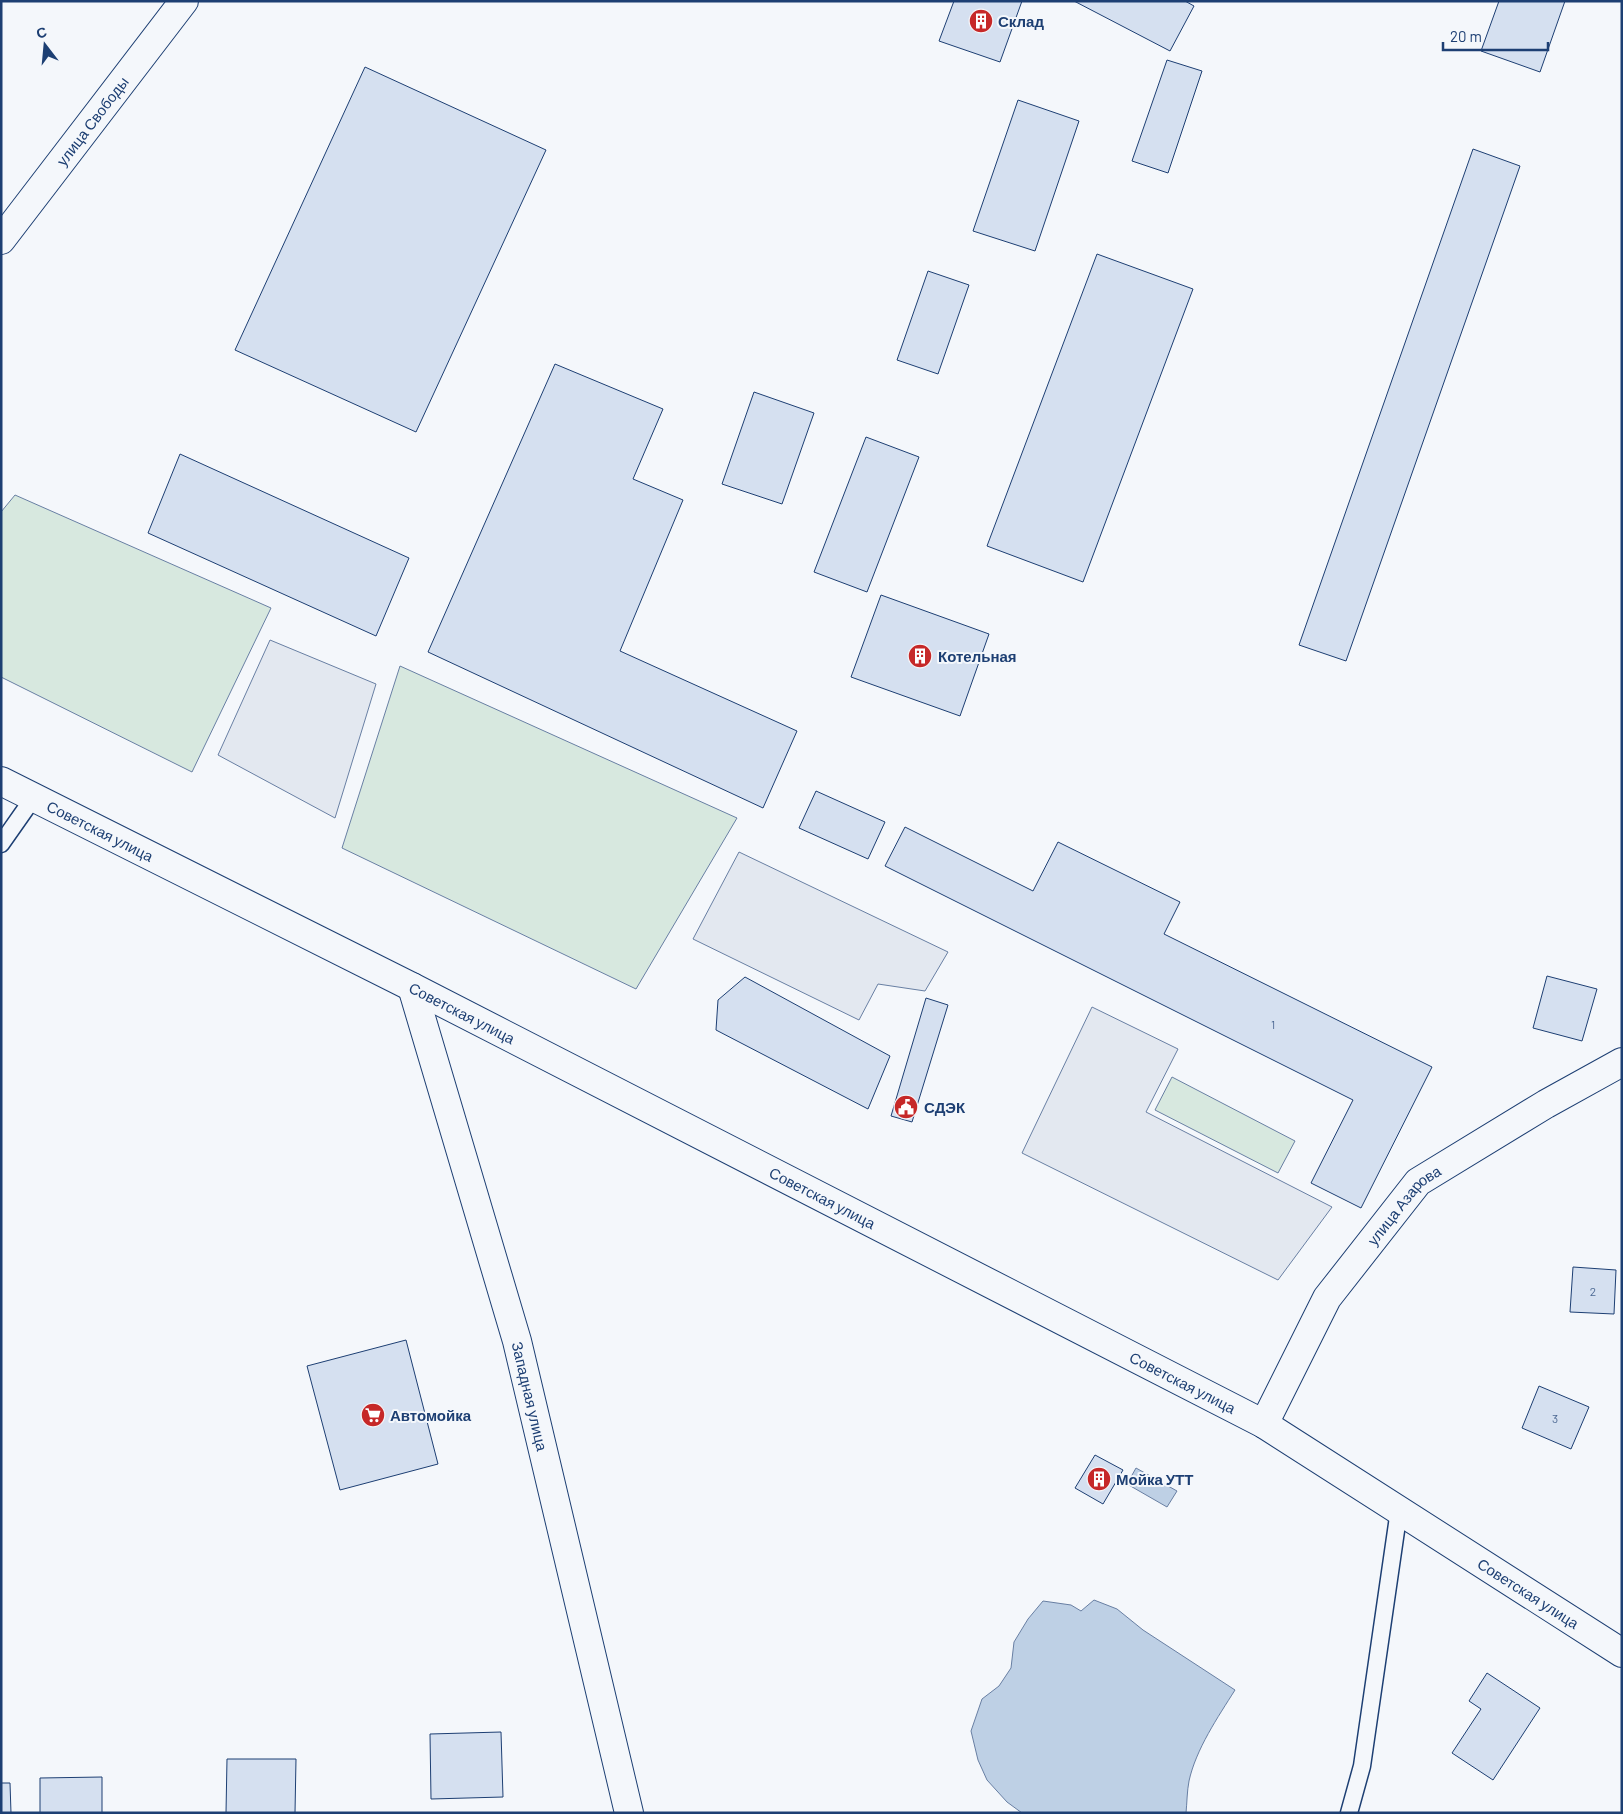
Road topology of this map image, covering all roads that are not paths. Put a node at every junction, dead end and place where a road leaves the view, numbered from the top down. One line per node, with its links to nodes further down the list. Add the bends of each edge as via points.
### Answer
1 (184, 1): 2 (main road, улица Свободы)
2 (1, 240)
3 (1, 781): 4 (main road, Советская улица)
4 (34, 797): 5 (lane); 6 (main road, Советская улица)
5 (1, 844)
6 (412, 987): 8 (main road, Советская улица); 11 (main road, Западная улица, via 517,1341)
7 (1622, 1062): 8 (main road, улица Азарова, via 1418,1182 1327,1298)
8 (1264, 1424): 9 (main road, Советская улица)
9 (1400, 1510): 10 (main road, Советская улица); 12 (lane, via 1362,1766)
10 (1622, 1653)
11 (629, 1813)
12 (1349, 1813)

